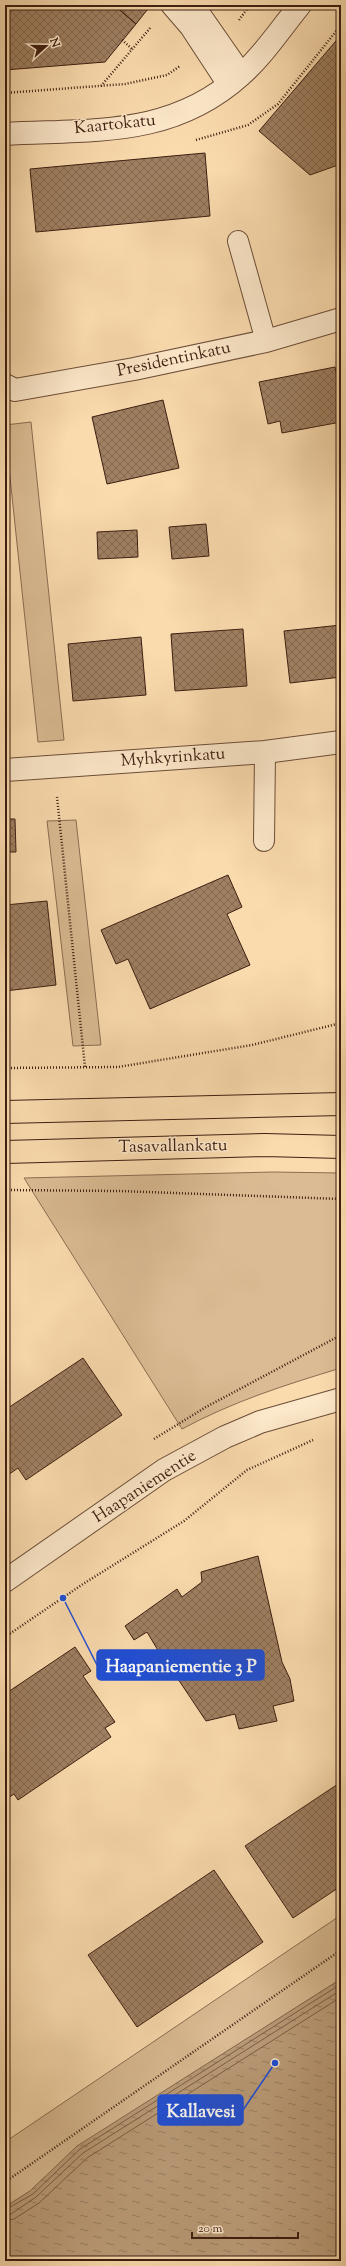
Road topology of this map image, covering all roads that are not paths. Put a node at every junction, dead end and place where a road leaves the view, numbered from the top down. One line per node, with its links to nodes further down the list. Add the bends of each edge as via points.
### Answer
1 (171, 5): 4 (lane, via 190,27)
2 (194, 5): 4 (lane)
3 (300, 5): 5 (street, Kaartokatu)
4 (212, 45): 5 (lane)
5 (235, 80): 6 (street, Kaartokatu, via 184,113 144,125)
6 (5, 134)
7 (238, 241): 9 (lane)
8 (341, 319): 9 (street, Presidentinkatu)
9 (266, 341): 10 (street, Presidentinkatu, via 134,369 15,390)
10 (5, 386)
11 (341, 742): 12 (street, Myhkyrinkatu)
12 (265, 752): 13 (street, Myhkyrinkatu); 14 (lane)
13 (5, 770)
14 (264, 841)
15 (341, 1104): 16 (main road)
16 (5, 1112)
17 (341, 1147): 18 (main road, Tasavallankatu, via 264,1145)
18 (5, 1152)
19 (341, 1399): 20 (street, Haapaniementie, via 260,1422 225,1437 164,1470)
20 (5, 1581)

